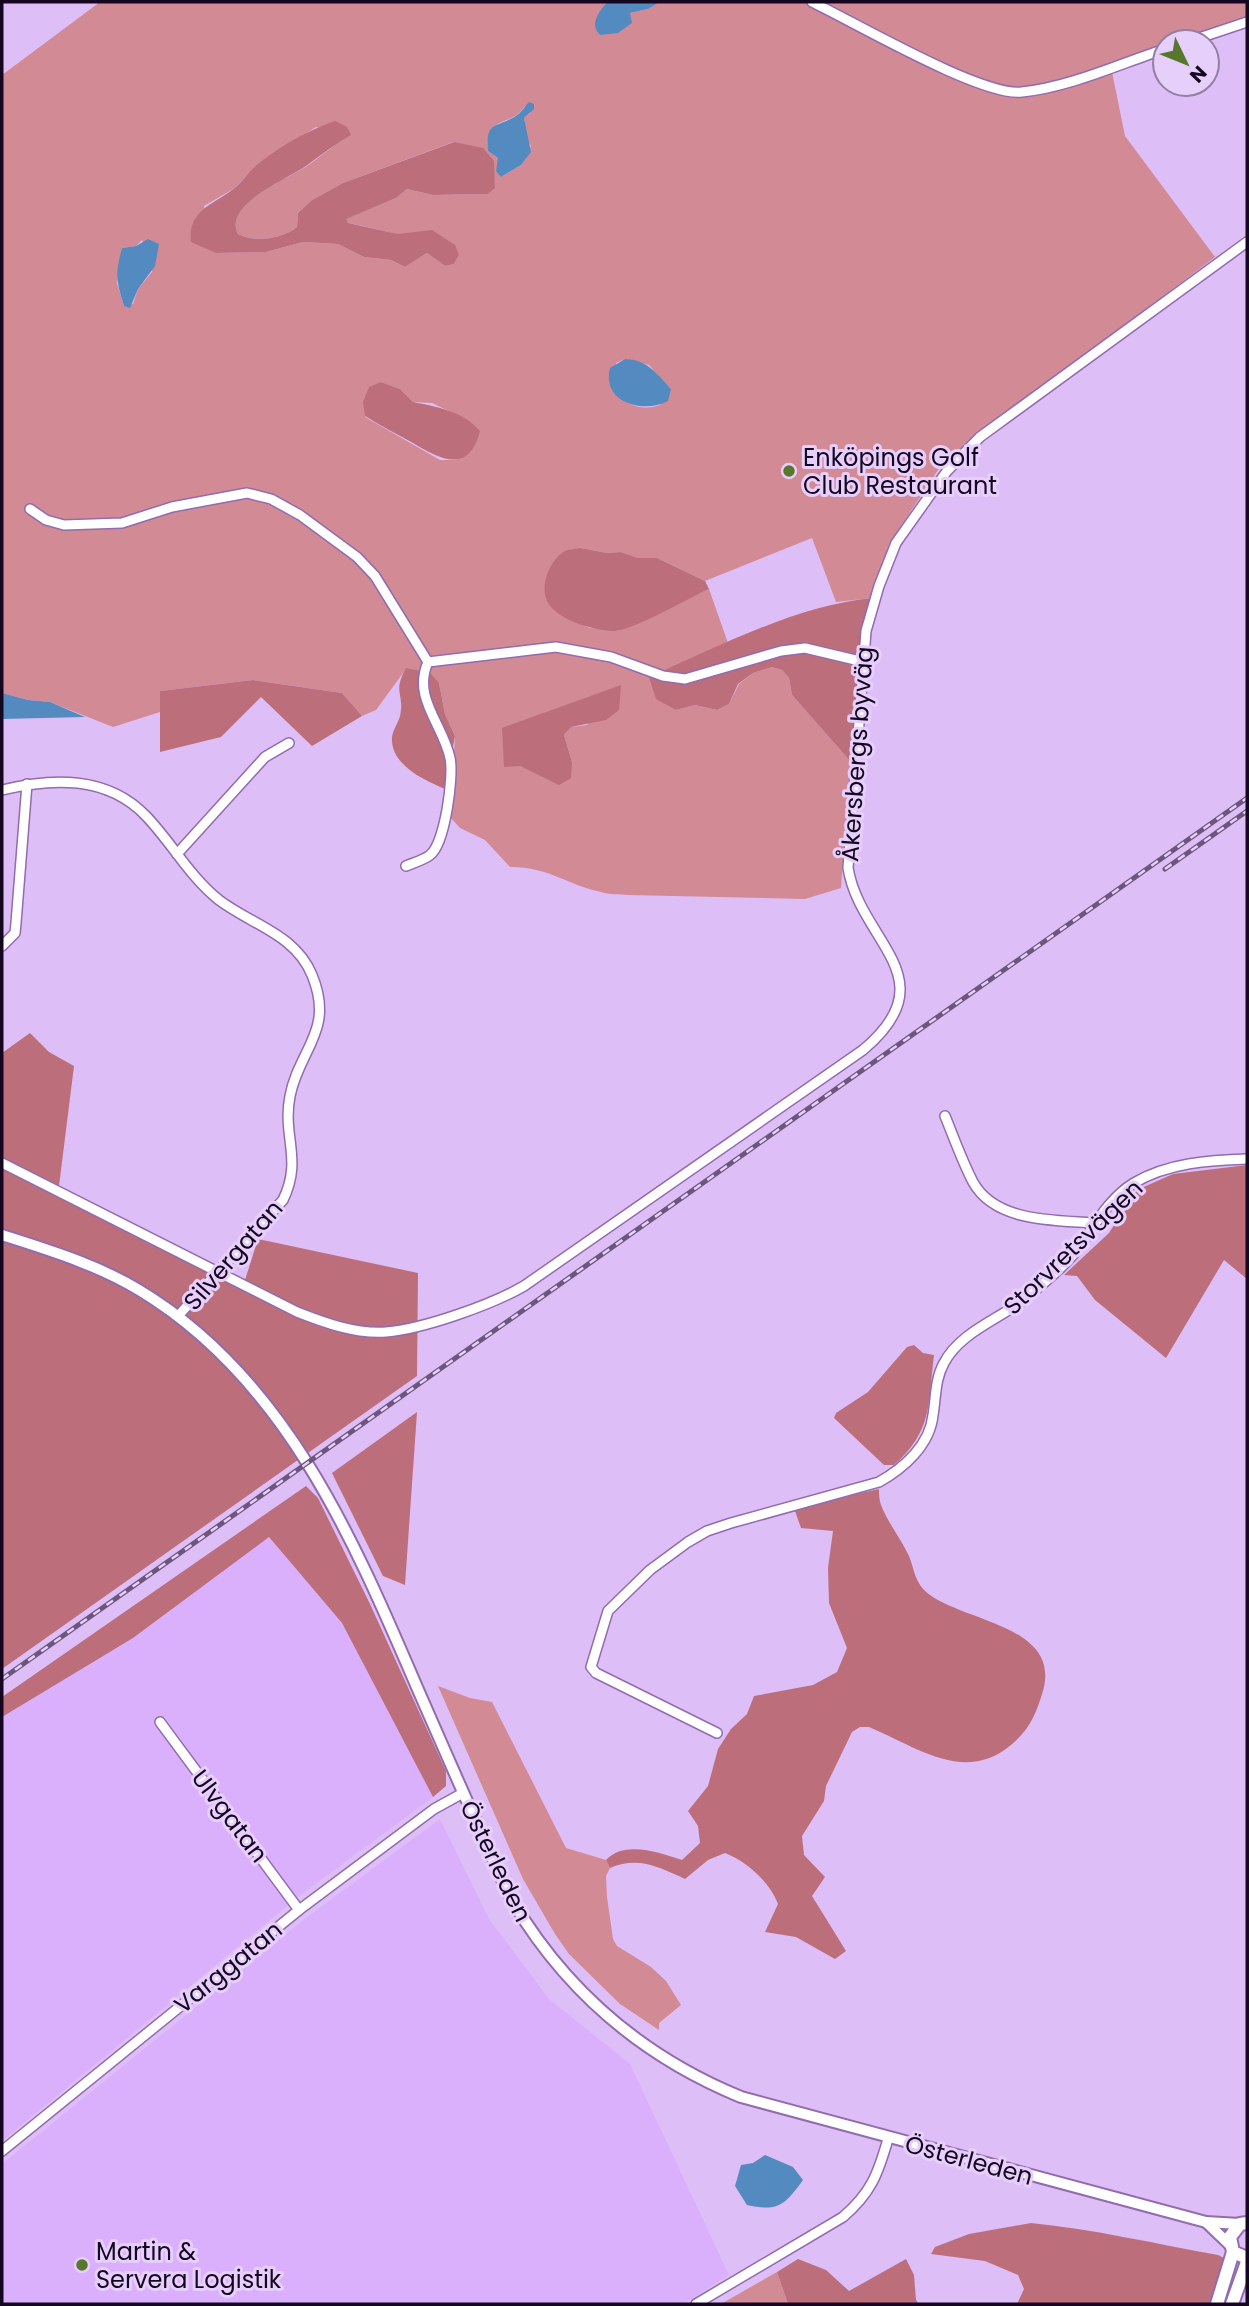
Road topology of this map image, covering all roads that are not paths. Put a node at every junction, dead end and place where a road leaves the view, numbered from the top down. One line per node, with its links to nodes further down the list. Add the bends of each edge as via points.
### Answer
1 (812, 2): 4 (street, via 982,86 1019,93)
2 (1247, 22): 3 (street)
3 (1221, 31)
4 (1151, 54)
5 (1247, 242): 8 (street, Åkersbergs byväg, via 980,438 955,462 892,550 866,631)
6 (30, 509): 7 (street, via 64,525 122,523 172,507 247,493 271,499 357,557 375,576)
7 (428, 662): 8 (street, via 556,647 611,657 685,679 805,648); 13 (street, via 423,692 446,745 451,771 441,842 431,855)
8 (864, 662): 20 (street, Åkersbergs byväg, via 848,868 855,895 899,976 895,1014 879,1037 543,1275 487,1304 405,1329 366,1331 297,1312)
9 (289, 743): 12 (street, via 265,757)
10 (27, 784): 11 (street, Silvergatan); 12 (street, Silvergatan, via 71,781 101,788 145,815); 14 (street, via 15,933)
11 (2, 790)
12 (177, 854): 20 (street, Silvergatan, via 216,897 294,948 312,975 318,1006 317,1035 290,1096 294,1168 290,1184 283,1200)
13 (405, 866)
14 (2, 946)
15 (944, 1116): 18 (street, via 974,1184 994,1204 1049,1221)
16 (1247, 1159): 18 (street, Storvretsvägen, via 1208,1161 1152,1174 1132,1184)
17 (2, 1163): 20 (street, Åkersbergs byväg)
18 (1093, 1223): 23 (street, Storvretsvägen, via 1083,1243 1027,1297 951,1352 938,1377 930,1430 894,1473 879,1482 708,1531 650,1570 608,1611 591,1667 596,1673)
19 (2, 1235): 21 (street, Österleden, via 95,1268 138,1289)
20 (220, 1270): 21 (street, Silvergatan)
21 (178, 1317): 24 (street, Österleden, via 258,1394 325,1489 376,1590)
22 (160, 1722): 25 (street, Ulvgatan)
23 (717, 1733)
24 (463, 1793): 25 (street, Varggatan, via 434,1809); 26 (street, Österleden, via 526,1924 565,1976 611,2021 706,2083 779,2110)
25 (299, 1910): 27 (street, Varggatan)
26 (888, 2139): 28 (street, Österleden); 32 (street, via 879,2171 854,2208)
27 (2, 2151)
28 (1206, 2222): 29 (street, Österleden); 30 (street, Österleden)
29 (1244, 2224): 30 (main road, via 1233,2230)
30 (1232, 2249): 31 (main road); 33 (main road)
31 (1247, 2260): 34 (main road)
32 (696, 2304)
33 (1217, 2304)
34 (1232, 2304)

